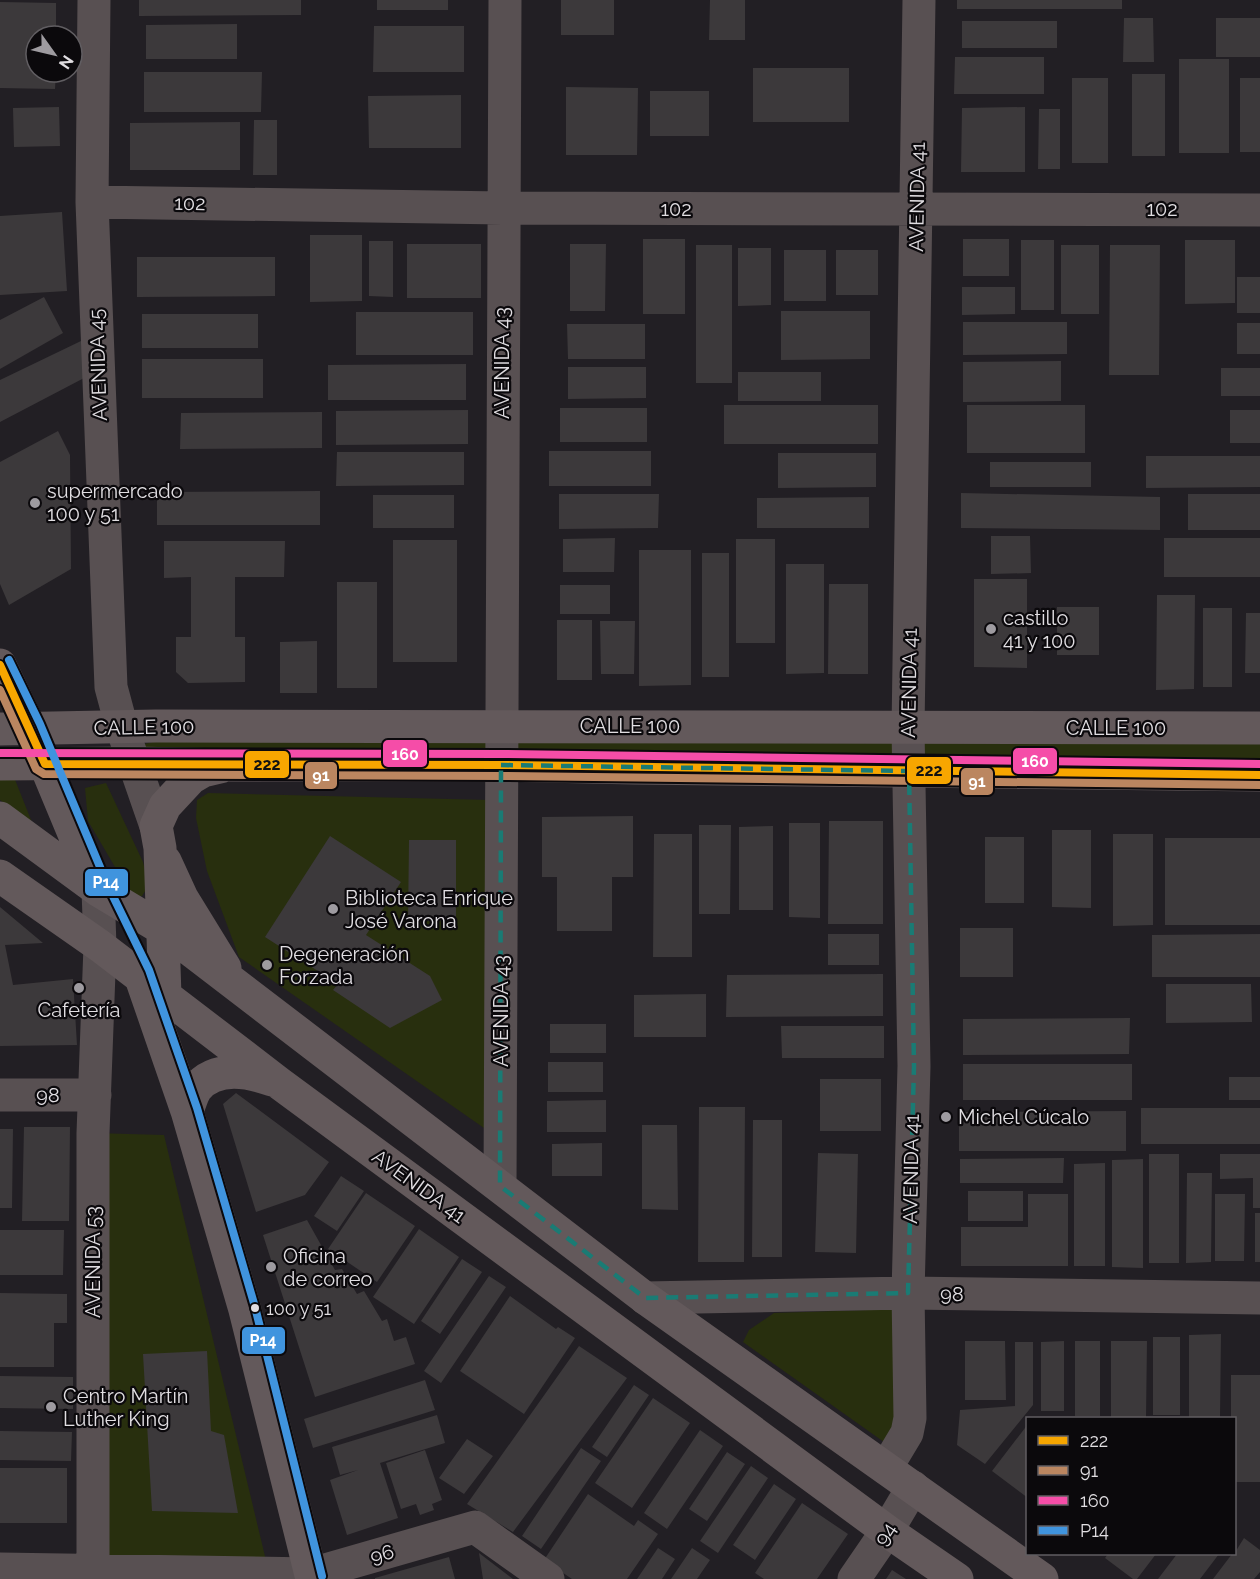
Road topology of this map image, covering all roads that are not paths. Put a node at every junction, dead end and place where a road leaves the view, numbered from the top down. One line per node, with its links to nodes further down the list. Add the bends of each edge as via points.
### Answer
1 (94, 0): 4 (street, AVENIDA 45)
2 (505, 0): 5 (street, AVENIDA 43)
3 (919, 0): 6 (street, AVENIDA 41)
4 (92, 201): 5 (street, 102); 10 (street, AVENIDA 45, via 111,687)
5 (503, 208): 6 (street, 102); 9 (street, AVENIDA 43)
6 (917, 209): 7 (street, 102); 13 (street, AVENIDA 41)
7 (1260, 210)
8 (0, 665): 12 (main road)
9 (501, 726): 10 (main road, CALLE 100); 13 (main road, CALLE 100); 18 (street, AVENIDA 43)
10 (122, 728): 12 (main road, CALLE 100); 14 (street, AVENIDA 45)
11 (1260, 728): 13 (main road, CALLE 100)
12 (15, 729): 16 (main road)
13 (908, 729): 19 (street, AVENIDA 41)
14 (134, 763): 16 (main road, CALLE 100); 17 (main road, CALLE 100); 22 (street, AVENIDA 45)
15 (0, 764): 16 (main road, CALLE 100)
16 (45, 764): 24 (main road)
17 (229, 765): 18 (main road, CALLE 100); 22 (main road, via 191,778 165,807)
18 (501, 765): 19 (main road, CALLE 100); 34 (street, AVENIDA 43)
19 (909, 771): 20 (main road, CALLE 100); 35 (street, AVENIDA 41, via 914,1066)
20 (1260, 775)
21 (0, 818): 24 (main road)
22 (158, 837): 25 (main road); 28 (main road, via 182,898 227,970)
23 (0, 876): 26 (main road, AVENIDA 41)
24 (98, 890): 25 (main road); 26 (street, AVENIDA 53); 27 (main road)
25 (163, 929): 28 (main road); 29 (main road)
26 (100, 946): 27 (main road, AVENIDA 41); 32 (street, AVENIDA 53)
27 (140, 975): 29 (main road, AVENIDA 41); 33 (main road)
28 (247, 994): 34 (main road)
29 (165, 996): 30 (main road, AVENIDA 41); 33 (main road)
30 (279, 1083): 33 (main road, via 253,1073 225,1071 195,1090); 40 (main road, AVENIDA 41)
31 (0, 1095): 32 (street, 98)
32 (95, 1095): 42 (street, AVENIDA 53)
33 (187, 1111): 43 (main road, via 244,1310)
34 (500, 1185): 36 (main road)
35 (908, 1293): 36 (street, 98); 37 (street, 98); 38 (street, AVENIDA 41, via 910,1418 907,1434)
36 (645, 1298): 38 (main road)
37 (1260, 1298)
38 (886, 1468): 39 (main road)
39 (913, 1487): 40 (street, 94); 47 (main road)
40 (887, 1531): 45 (street, 94); 46 (main road, AVENIDA 41)
41 (0, 1569): 42 (street, 96)
42 (93, 1574): 43 (street, 96)
43 (312, 1576): 44 (street, 96, via 475,1527)
44 (548, 1579)
45 (854, 1579)
46 (957, 1579)
47 (1042, 1579)

